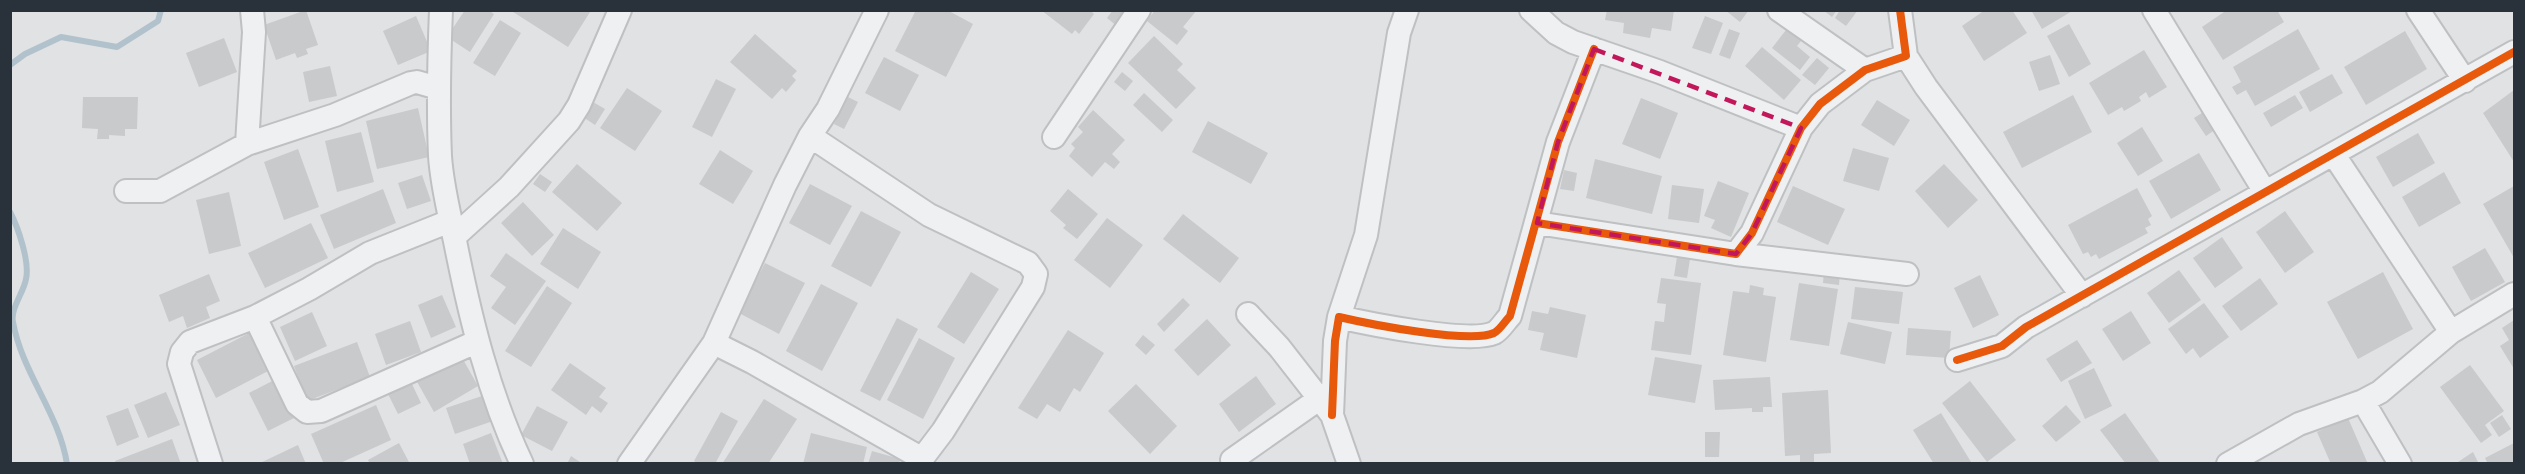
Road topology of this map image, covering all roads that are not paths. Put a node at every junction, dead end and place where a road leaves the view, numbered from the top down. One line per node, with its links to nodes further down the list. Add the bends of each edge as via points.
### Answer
1 (252, 10): 21 (street)
2 (441, 10): 17 (street)
3 (620, 10): 26 (street, via 569,121 509,187)
4 (878, 10): 19 (street, via 828,109)
5 (1139, 10): 20 (street)
6 (1407, 10): 33 (street, via 1366,235)
7 (1531, 10): 12 (street, via 1556,33)
8 (1779, 10): 15 (street)
9 (1900, 10): 14 (street)
10 (2154, 10): 24 (street)
11 (2418, 10): 16 (street)
12 (1594, 49): 18 (street); 25 (street, via 1558,142)
13 (2514, 52): 16 (street)
14 (1906, 56): 15 (street); 30 (street)
15 (1865, 70): 18 (street, via 1820,104)
16 (2465, 81): 22 (street)
17 (438, 88): 21 (street, via 411,82 335,115); 26 (street, via 440,158)
18 (1800, 128): 27 (street, via 1752,233)
19 (810, 136): 36 (street); 40 (street, via 929,215 1028,263 1035,274 1033,287 943,431)
20 (1054, 137)
21 (247, 144): 23 (street, via 160,191)
22 (2334, 155): 24 (street); 34 (street)
23 (126, 190)
24 (2265, 192): 30 (street)
25 (1537, 222): 27 (street); 33 (street, via 1510,316 1496,332 1467,336 1386,328)
26 (452, 229): 32 (street, via 370,253); 35 (street)
27 (1736, 254): 28 (street)
28 (1907, 274)
29 (2514, 294): 34 (street)
30 (2082, 296): 37 (street, via 2026,327 2002,346)
31 (1248, 314): 39 (street)
32 (255, 317): 35 (street, via 297,404 307,412 321,411); 42 (street, via 190,342 182,352 179,364)
33 (1339, 317): 39 (street)
34 (2451, 332): 38 (street, via 2380,392)
35 (476, 342): 43 (street)
36 (714, 343): 40 (street); 44 (street)
37 (1956, 360)
38 (2363, 401): 46 (street, via 2299,424); 47 (street)
39 (1325, 407): 41 (street); 45 (street)
40 (919, 460)
41 (1232, 460)
42 (211, 464)
43 (522, 464)
44 (629, 464)
45 (1349, 464)
46 (2228, 464)
47 (2400, 464)

